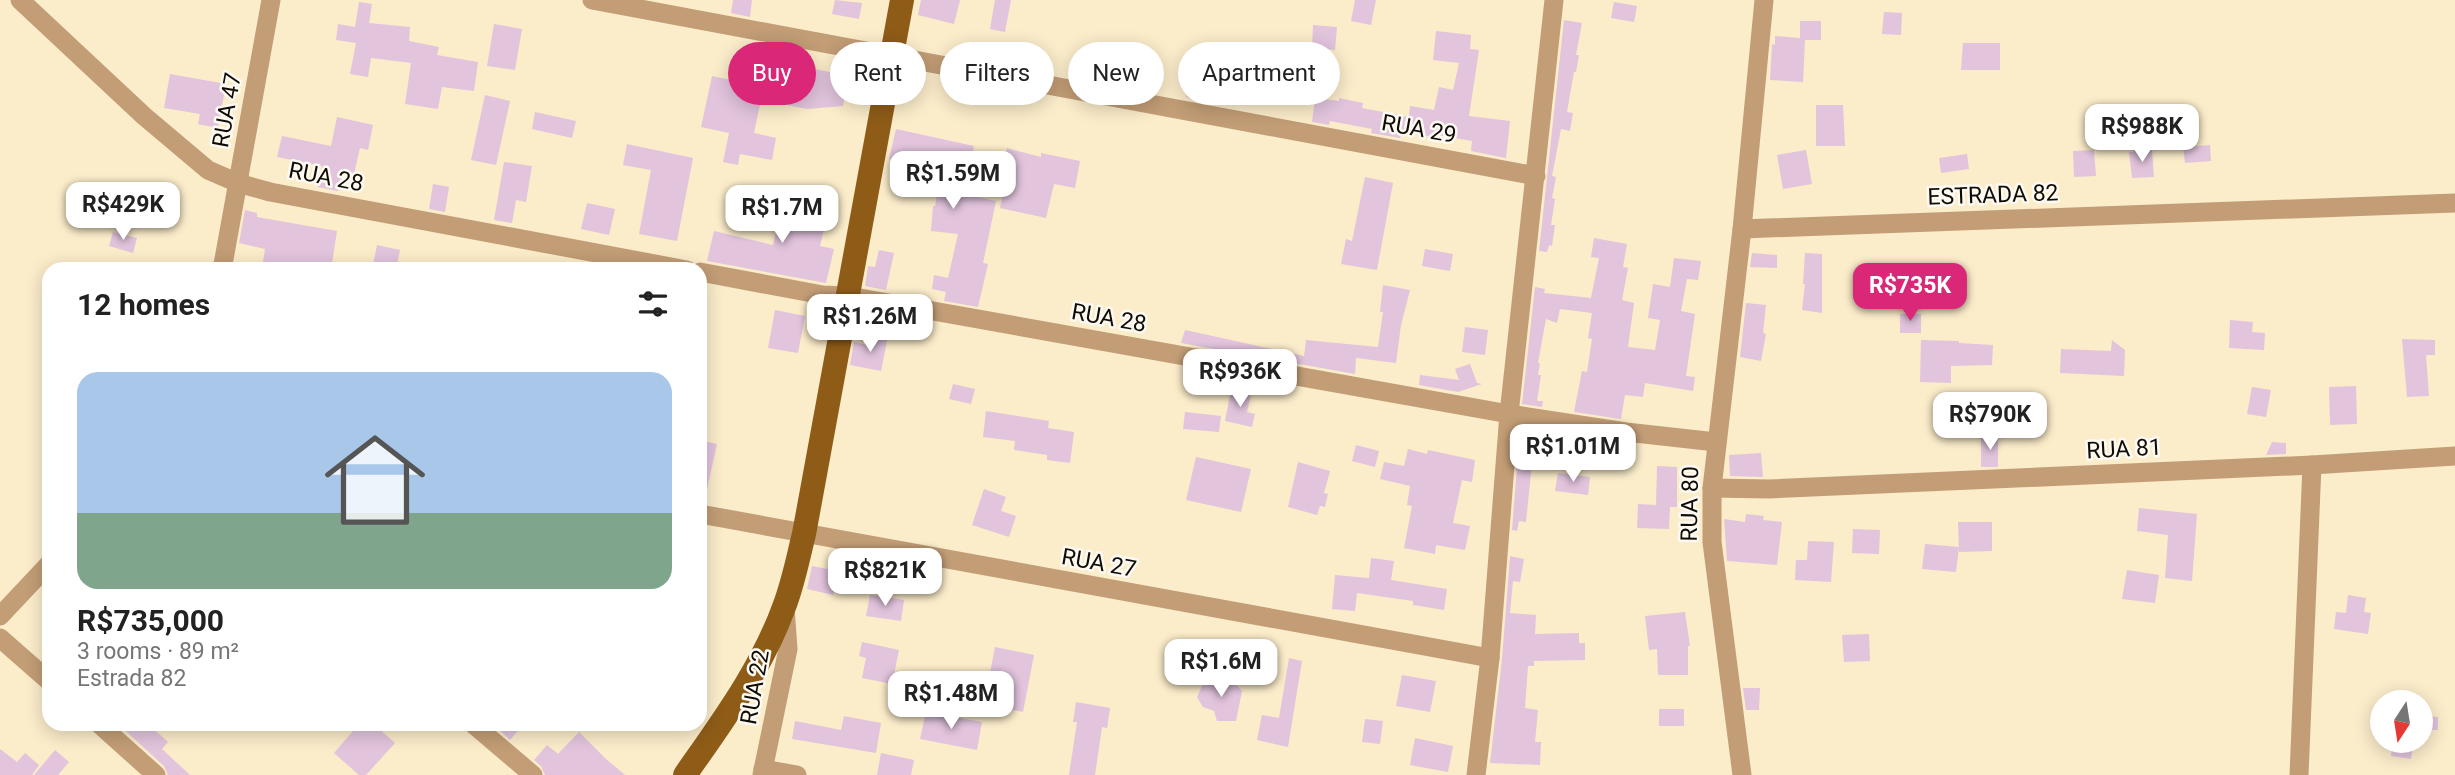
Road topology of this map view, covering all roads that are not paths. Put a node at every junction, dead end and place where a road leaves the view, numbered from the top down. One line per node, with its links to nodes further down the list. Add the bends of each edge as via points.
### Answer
1 (20, 0): 12 (street, RUA 28, via 197,161)
2 (271, 0): 12 (street, RUA 47)
3 (592, 0): 8 (street, RUA 29)
4 (902, 0): 7 (main road)
5 (1554, 0): 11 (street)
6 (1764, 0): 14 (street)
7 (895, 42)
8 (830, 46)
9 (926, 64): 11 (street, RUA 29)
10 (884, 105): 18 (main road)
11 (1536, 176): 19 (street)
12 (239, 184): 15 (street, RUA 47); 16 (street, RUA 28)
13 (2455, 203): 14 (street, ESTRADA 82)
14 (1742, 229): 20 (street)
15 (224, 262)
16 (644, 262)
17 (707, 273): 18 (street, RUA 28)
18 (849, 296): 19 (street, RUA 28); 25 (main road)
19 (1508, 414): 20 (street, RUA 80); 30 (street)
20 (1716, 442): 23 (street, RUA 80)
21 (2455, 456): 22 (street, RUA 81)
22 (2312, 465): 23 (street, RUA 81); 41 (street)
23 (1712, 488): 40 (street, RUA 80, via 1712,542)
24 (707, 515): 25 (street, RUA 27)
25 (804, 534): 27 (main road); 30 (street, RUA 27)
26 (42, 571): 28 (street)
27 (785, 606): 34 (street, RUA 22, via 788,649); 37 (main road, via 767,647)
28 (0, 616)
29 (0, 638): 31 (street)
30 (1490, 658): 39 (street)
31 (42, 675)
32 (107, 731): 35 (street)
33 (481, 731): 36 (street)
34 (763, 772): 38 (street)
35 (156, 775)
36 (533, 775)
37 (685, 775)
38 (797, 775)
39 (1476, 775)
40 (1742, 775)
41 (2299, 775)

